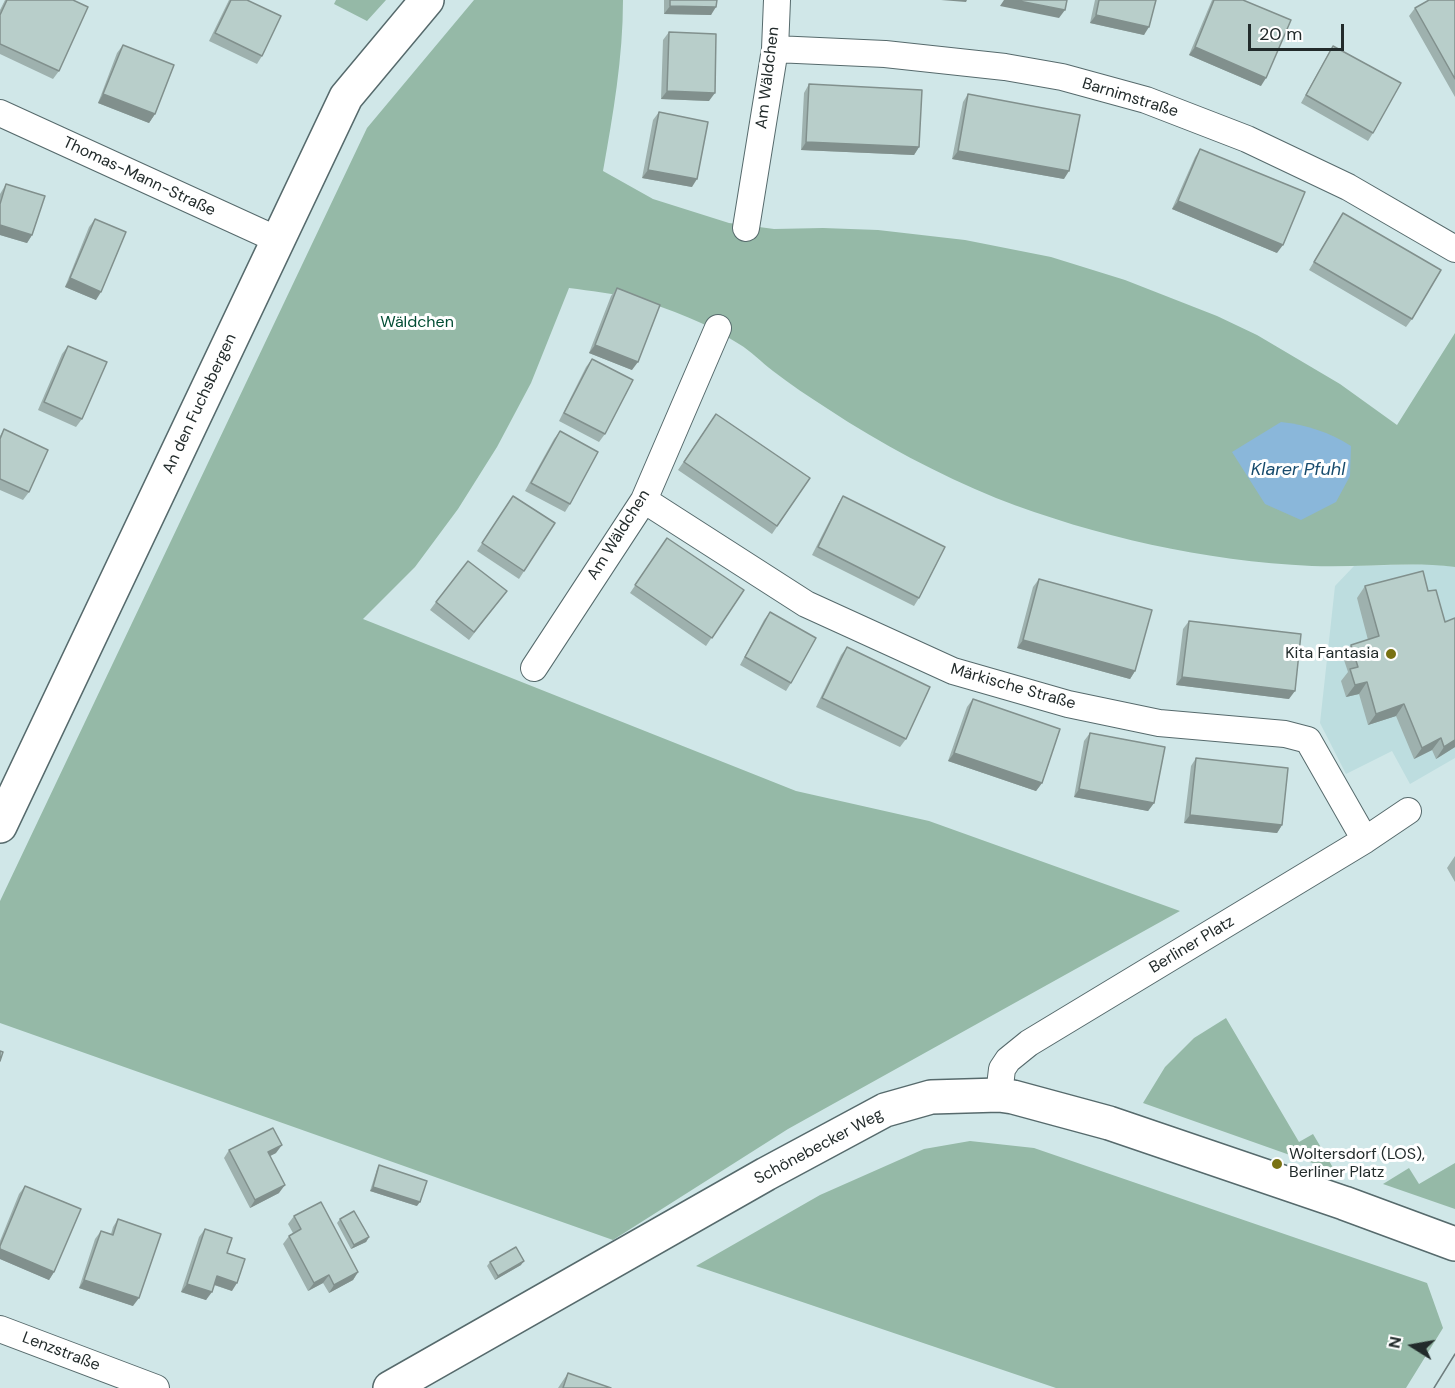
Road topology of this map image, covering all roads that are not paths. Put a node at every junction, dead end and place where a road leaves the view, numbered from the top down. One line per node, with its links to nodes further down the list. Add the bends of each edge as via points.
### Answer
1 (427, 0): 6 (street, An den Fuchsbergen, via 346,97)
2 (777, 0): 3 (street, Am Wäldchen)
3 (775, 49): 5 (street, Am Wäldchen); 7 (street, Barnimstraße, via 885,54 1005,67 1062,77 1146,100 1247,140 1348,187)
4 (0, 113): 6 (street, Thomas-Mann-Straße)
5 (746, 228)
6 (278, 240): 12 (street, An den Fuchsbergen)
7 (1455, 249)
8 (718, 328): 9 (street, Am Wäldchen)
9 (644, 500): 10 (street, Am Wäldchen); 13 (street, Märkische Straße, via 806,604 953,671 1068,704 1159,723 1285,734 1308,740)
10 (534, 668)
11 (1408, 811): 13 (street, Berliner Platz)
12 (0, 826)
13 (1365, 840): 14 (street, Berliner Platz, via 1029,1043 1002,1069)
14 (999, 1095): 15 (street, Schönebecker Weg, via 1109,1123); 18 (street, Schönebecker Weg, via 931,1097 885,1110 756,1179)
15 (1455, 1244)
16 (0, 1329): 17 (street, Lenzstraße)
17 (156, 1388)
18 (390, 1388)

